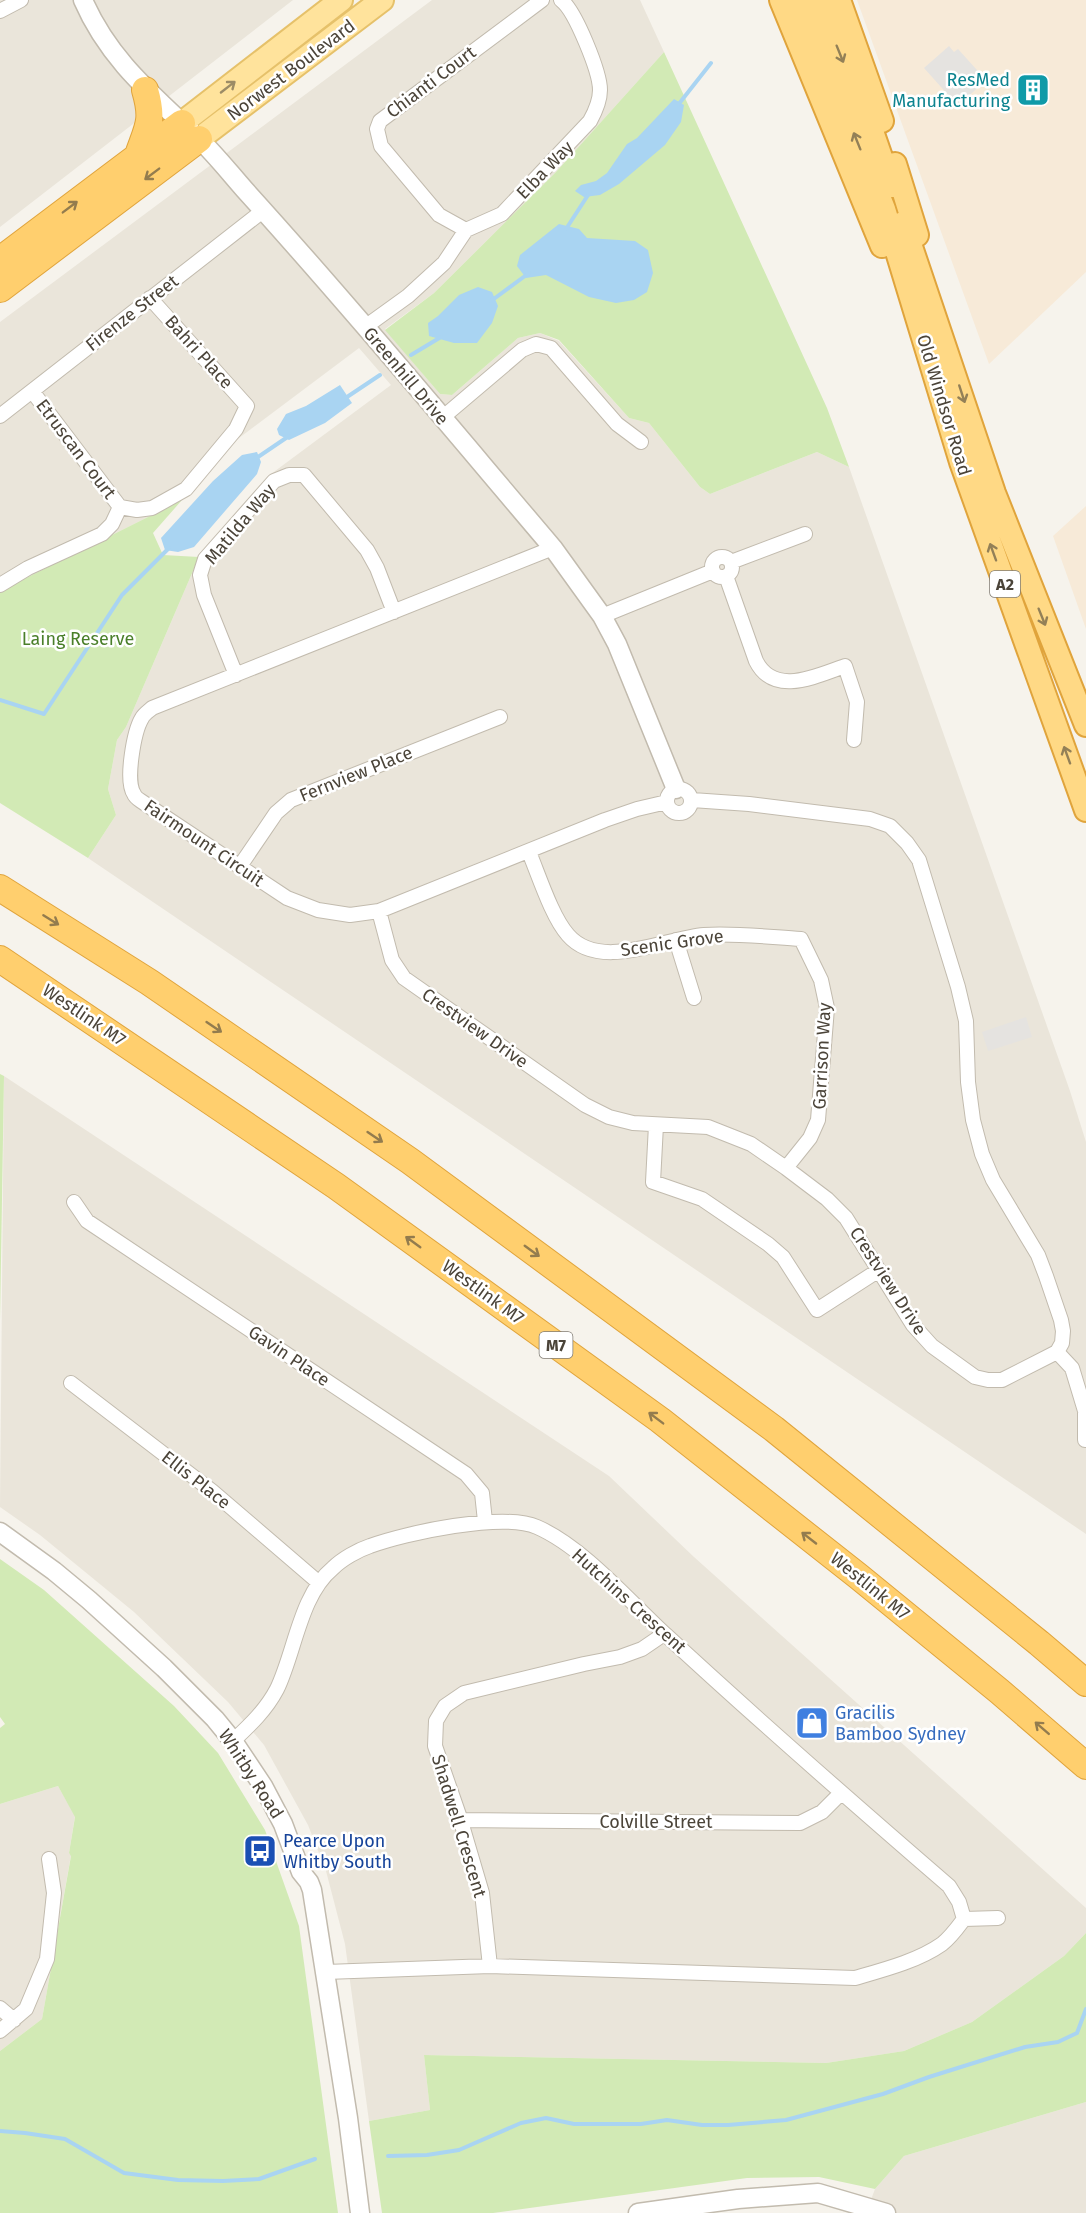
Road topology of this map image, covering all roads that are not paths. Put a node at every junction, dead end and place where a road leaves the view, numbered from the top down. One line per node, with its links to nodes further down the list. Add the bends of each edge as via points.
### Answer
1 (21, 0): 11 (street)
2 (82, 0): 12 (street, Greenhill Drive, via 119,60)
3 (341, 0): 13 (main road, Norwest Boulevard, one-way to 3)
4 (382, 0): 13 (main road, Norwest Boulevard)
5 (542, 0): 16 (street, Chianti Court, via 386,115 377,129 381,146 439,215)
6 (561, 0): 16 (street, Elba Way, via 570,7 596,66 600,90 597,109 591,122 502,214)
7 (782, 0): 22 (highway)
8 (801, 0): 22 (highway, Old Windsor Road / A2, one-way to 8, via 884,209)
9 (818, 0): 21 (highway, Old Windsor Road / A2, one-way to 21, via 873,134)
10 (839, 0): 21 (highway, via 874,96 925,261)
11 (0, 11)
12 (145, 90): 13 (street, Greenhill Drive); 14 (highway, via 150,122)
13 (190, 131): 14 (highway); 15 (street, Greenhill Drive); 18 (highway, one-way to 18)
14 (138, 155): 17 (highway, one-way to 14)
15 (264, 210): 19 (street, Firenze Street); 20 (street, Greenhill Drive)
16 (466, 230): 20 (street, via 444,263)
17 (0, 260)
18 (0, 289)
19 (150, 298): 23 (street, Firenze Street); 27 (street, Bahri Place, via 247,406 236,429 186,489 152,508)
20 (365, 327): 25 (street, Greenhill Drive)
21 (944, 339): 36 (highway, Old Windsor Road / A2, one-way to 36, via 994,493)
22 (928, 356): 40 (highway, Old Windsor Road / A2, one-way to 22, via 961,462)
23 (32, 391): 24 (street, Firenze Street); 27 (street, Etruscan Court)
24 (0, 416)
25 (442, 417): 26 (street, via 522,350 544,345 557,354 617,424); 29 (street, Greenhill Drive)
26 (641, 442)
27 (120, 507): 31 (street, via 102,534)
28 (805, 534): 30 (street)
29 (553, 548): 32 (street, Fairmount Circuit); 33 (street, Greenhill Drive)
30 (724, 570): 33 (street); 37 (street, via 756,661 769,677 791,682 845,666 857,702)
31 (0, 585)
32 (394, 612): 34 (street, Fairmount Circuit); 34 (street, Matilda Way, via 367,550 304,475 289,475 274,481 205,559 200,575 204,595)
33 (602, 616): 38 (street, Greenhill Drive, via 623,660)
34 (236, 675): 42 (street, Fairmount Circuit, via 152,708 142,716 130,770 134,794 141,801)
35 (500, 717): 42 (street, Fernview Place, via 291,800 276,813)
36 (1086, 725)
37 (854, 740)
38 (671, 795): 39 (street, via 687,790); 39 (street, via 674,812 682,813); 41 (street, Fairmount Circuit)
39 (692, 800): 53 (street, via 870,819 890,826 919,860 966,1021 968,1082 982,1154 1046,1275 1063,1331)
40 (1086, 810)
41 (529, 852): 44 (street, Fairmount Circuit); 46 (street, Scenic Grove, via 559,923 569,937 583,946 623,952)
42 (240, 866): 44 (street, Fairmount Circuit, via 287,898 318,910 350,915)
43 (1, 888): 60 (highway, one-way to 60, via 149,982 410,1161 774,1429)
44 (379, 911): 49 (street, Crestview Drive, via 392,960 404,978 585,1105 633,1124)
45 (801, 939): 46 (street, Scenic Grove, via 734,935); 50 (street, Garrison Way, via 826,993 827,1008 818,1120 810,1138)
46 (676, 940): 48 (street)
47 (0, 958): 62 (highway, Westlink M7 / M7, one-way to 47, via 858,1576 660,1420 336,1186)
48 (694, 998)
49 (656, 1125): 50 (street, Crestview Drive, via 708,1127 730,1134); 52 (street, via 653,1182 702,1199 768,1244 783,1257 817,1310)
50 (786, 1168): 52 (street, Crestview Drive, via 846,1218)
51 (74, 1202): 56 (street, Gavin Place, via 87,1221 466,1473 482,1493)
52 (879, 1270): 53 (street, Crestview Drive, via 925,1339 975,1377 1002,1380)
53 (1057, 1352): 55 (street, via 1072,1368 1085,1411)
54 (71, 1383): 58 (street, Ellis Place, via 212,1491)
55 (1085, 1440)
56 (485, 1521): 58 (street, Hutchins Crescent, via 368,1546 334,1566); 59 (street, Hutchins Crescent, via 535,1526 563,1542)
57 (0, 1533): 61 (street, Whitby Road, via 97,1607 194,1697)
58 (318, 1582): 61 (street, Hutchins Crescent, via 277,1689 258,1717)
59 (664, 1634): 63 (street, Hutchins Crescent); 64 (street, Shadwell Crescent, via 642,1649 620,1657 464,1693 445,1706 436,1721 435,1746)
60 (1086, 1683)
61 (233, 1741): 69 (street, Whitby Road, via 274,1807 301,1872 309,1882)
62 (1086, 1766)
63 (841, 1794): 64 (street, Colville Street, via 822,1812 800,1823); 66 (street, Hutchins Crescent, via 949,1886)
64 (461, 1820): 68 (street, Shadwell Crescent, via 482,1893)
65 (49, 1859): 71 (street, via 54,1893 47,1959 26,2009)
66 (964, 1918): 67 (street); 68 (street, via 942,1944 896,1967 855,1978)
67 (998, 1918)
68 (490, 1966): 69 (street)
69 (326, 1972): 73 (street, Whitby Road)
70 (0, 2008): 71 (street)
71 (14, 2020): 72 (street)
72 (0, 2031)
73 (360, 2213)
74 (638, 2213): 75 (street, via 818,2193)
75 (886, 2213)

